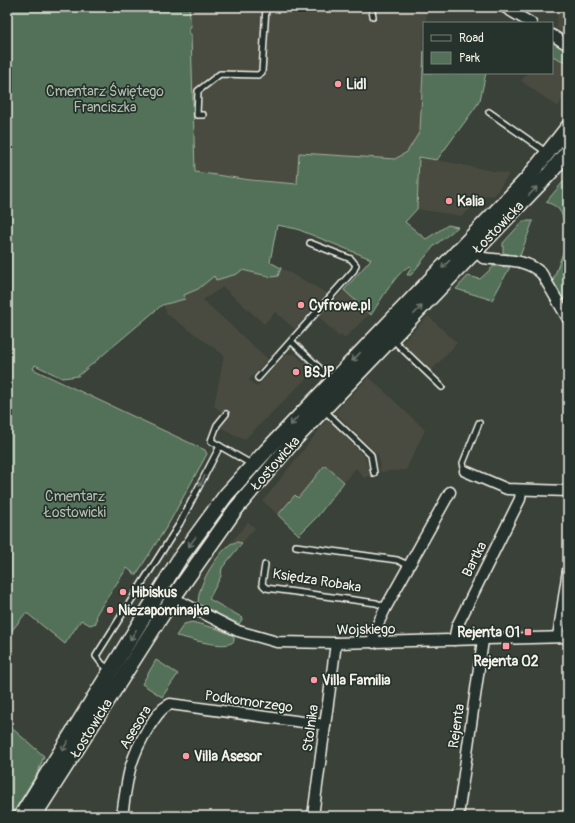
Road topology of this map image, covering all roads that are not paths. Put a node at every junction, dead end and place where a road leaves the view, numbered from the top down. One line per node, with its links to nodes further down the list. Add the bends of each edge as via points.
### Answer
1 (266, 7): 9 (lane, via 262,72 258,75 217,76 198,91 197,115)
2 (371, 7): 4 (lane)
3 (504, 7): 5 (street)
4 (373, 16)
5 (529, 22)
6 (553, 36): 7 (street)
7 (568, 45)
8 (489, 112): 12 (lane)
9 (203, 115)
10 (568, 127): 12 (main road, Łostowicka)
11 (568, 150): 15 (main road, Łostowicka, one-way to 11, via 550,173)
12 (548, 154): 13 (main road, Łostowicka)
13 (473, 235): 15 (street); 20 (main road, Łostowicka, one-way to 20)
14 (310, 244): 18 (lane, via 351,259 356,265)
15 (477, 249): 16 (street, via 483,258 522,262 537,269); 17 (main road, Łostowicka, one-way to 15)
16 (568, 319)
17 (391, 339): 21 (lane); 22 (main road, Łostowicka)
18 (291, 341): 19 (lane); 20 (lane)
19 (258, 378)
20 (333, 381): 26 (main road, Łostowicka, one-way to 26)
21 (442, 387)
22 (324, 409): 28 (lane, via 371,455); 29 (main road, Łostowicka)
23 (226, 414): 25 (lane, via 216,425 211,442)
24 (479, 423): 27 (lane, via 463,463)
25 (220, 446): 26 (lane); 45 (lane, one-way to 45, via 180,523 106,644 96,656)
26 (253, 464): 29 (lane); 37 (main road, Łostowicka, one-way to 37, via 214,510)
27 (465, 471): 30 (street, via 507,489)
28 (374, 473)
29 (264, 475): 38 (main road, Łostowicka, via 224,524)
30 (521, 491): 31 (street); 41 (street, Bartka, via 520,499 456,626)
31 (568, 491)
32 (450, 492): 35 (street)
33 (296, 546): 35 (lane, via 397,560)
34 (265, 565): 39 (lane, Księdza Robaka, via 262,584 266,588 376,603)
35 (408, 565): 39 (street)
36 (568, 570): 40 (street)
37 (160, 590): 38 (street, Wojskiego); 45 (main road, Łostowicka, one-way to 45)
38 (173, 598): 43 (street, Wojskiego, via 220,623 252,636 277,642); 49 (main road, Łostowicka)
39 (386, 607): 44 (street, via 374,632)
40 (563, 637): 42 (street, Wojskiego)
41 (454, 640): 42 (street, Wojskiego); 44 (street, Wojskiego)
42 (483, 640): 52 (street, Rejenta)
43 (336, 643): 44 (street, Wojskiego); 47 (street, Stolnika)
44 (374, 643)
45 (111, 670): 48 (main road, Łostowicka, one-way to 48)
46 (170, 704): 47 (street, Podkomorzego); 50 (street, Asesora, via 160,711 135,750 127,780)
47 (325, 725): 51 (street, Stolnika)
48 (21, 816)
49 (34, 816)
50 (122, 816)
51 (312, 816)
52 (458, 816)

